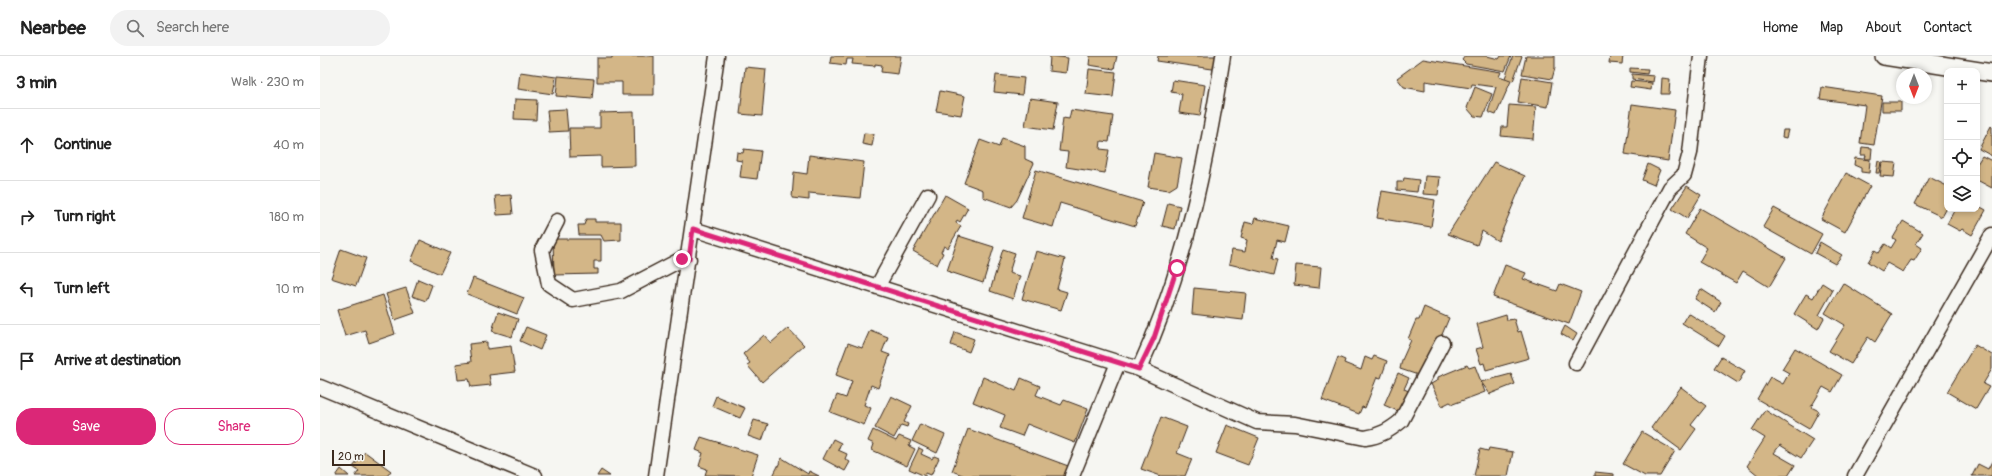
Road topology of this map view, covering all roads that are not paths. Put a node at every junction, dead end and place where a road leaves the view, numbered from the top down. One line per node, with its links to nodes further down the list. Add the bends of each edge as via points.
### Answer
1 (717, 56): 9 (street)
2 (1223, 56): 16 (street, via 1195,210 1154,338)
3 (1701, 56): 15 (street, via 1690,153 1684,175 1670,188)
4 (1884, 56): 5 (street)
5 (1951, 61): 6 (street)
6 (1992, 73)
7 (928, 196): 12 (street)
8 (557, 221): 11 (street, via 542,250 549,284 573,300 621,291 682,259)
9 (693, 229): 11 (street); 12 (street)
10 (1992, 235): 21 (street)
11 (689, 259): 19 (street)
12 (877, 287): 14 (street)
13 (1442, 343): 16 (street, via 1401,421 1390,430 1365,438 1295,424 1257,422)
14 (1118, 363): 16 (street); 20 (street)
15 (1576, 363)
16 (1139, 369)
17 (320, 387): 18 (street)
18 (535, 476)
19 (656, 476)
20 (1072, 476)
21 (1855, 476)

